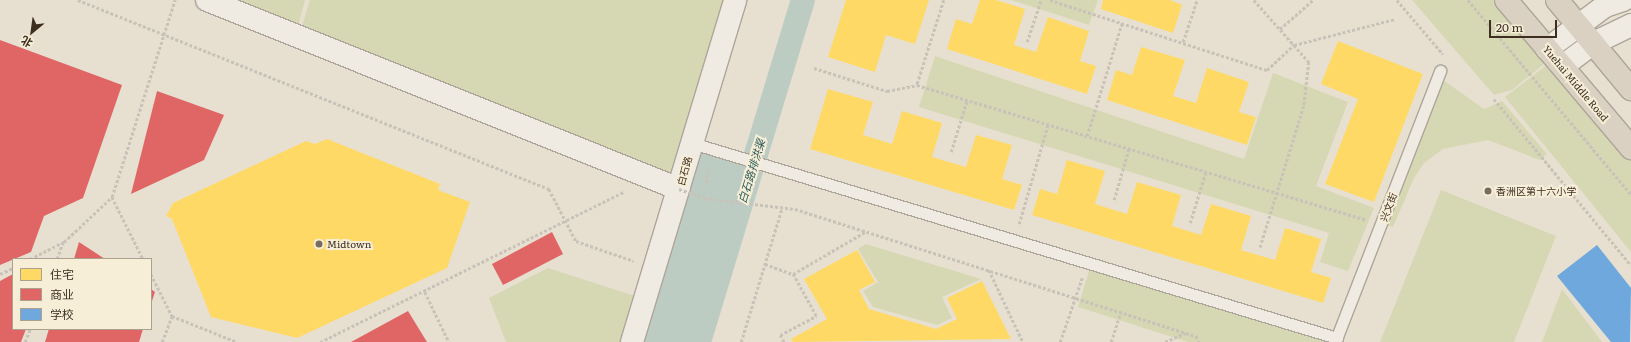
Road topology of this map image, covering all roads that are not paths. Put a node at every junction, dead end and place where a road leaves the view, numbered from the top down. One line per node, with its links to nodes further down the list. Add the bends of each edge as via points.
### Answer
1 (207, 0): 15 (street)
2 (734, 0): 13 (street, 白石路)
3 (1506, 0): 9 (highway, Yuehai Middle Road)
4 (1557, 0): 6 (highway)
5 (1623, 0): 6 (street, via 1605,6)
6 (1579, 25): 8 (highway); 9 (street)
7 (1631, 25): 8 (street)
8 (1594, 43): 10 (street); 12 (highway)
9 (1547, 49): 10 (highway, Yuehai Middle Road)
10 (1562, 66): 14 (highway, Yuehai Middle Road)
11 (1440, 71): 16 (lane, 兴文街)
12 (1631, 89)
13 (699, 145): 15 (street, 白石路); 16 (lane)
14 (1631, 148)
15 (680, 189): 17 (street, 白石路)
16 (1336, 340)
17 (632, 342)

